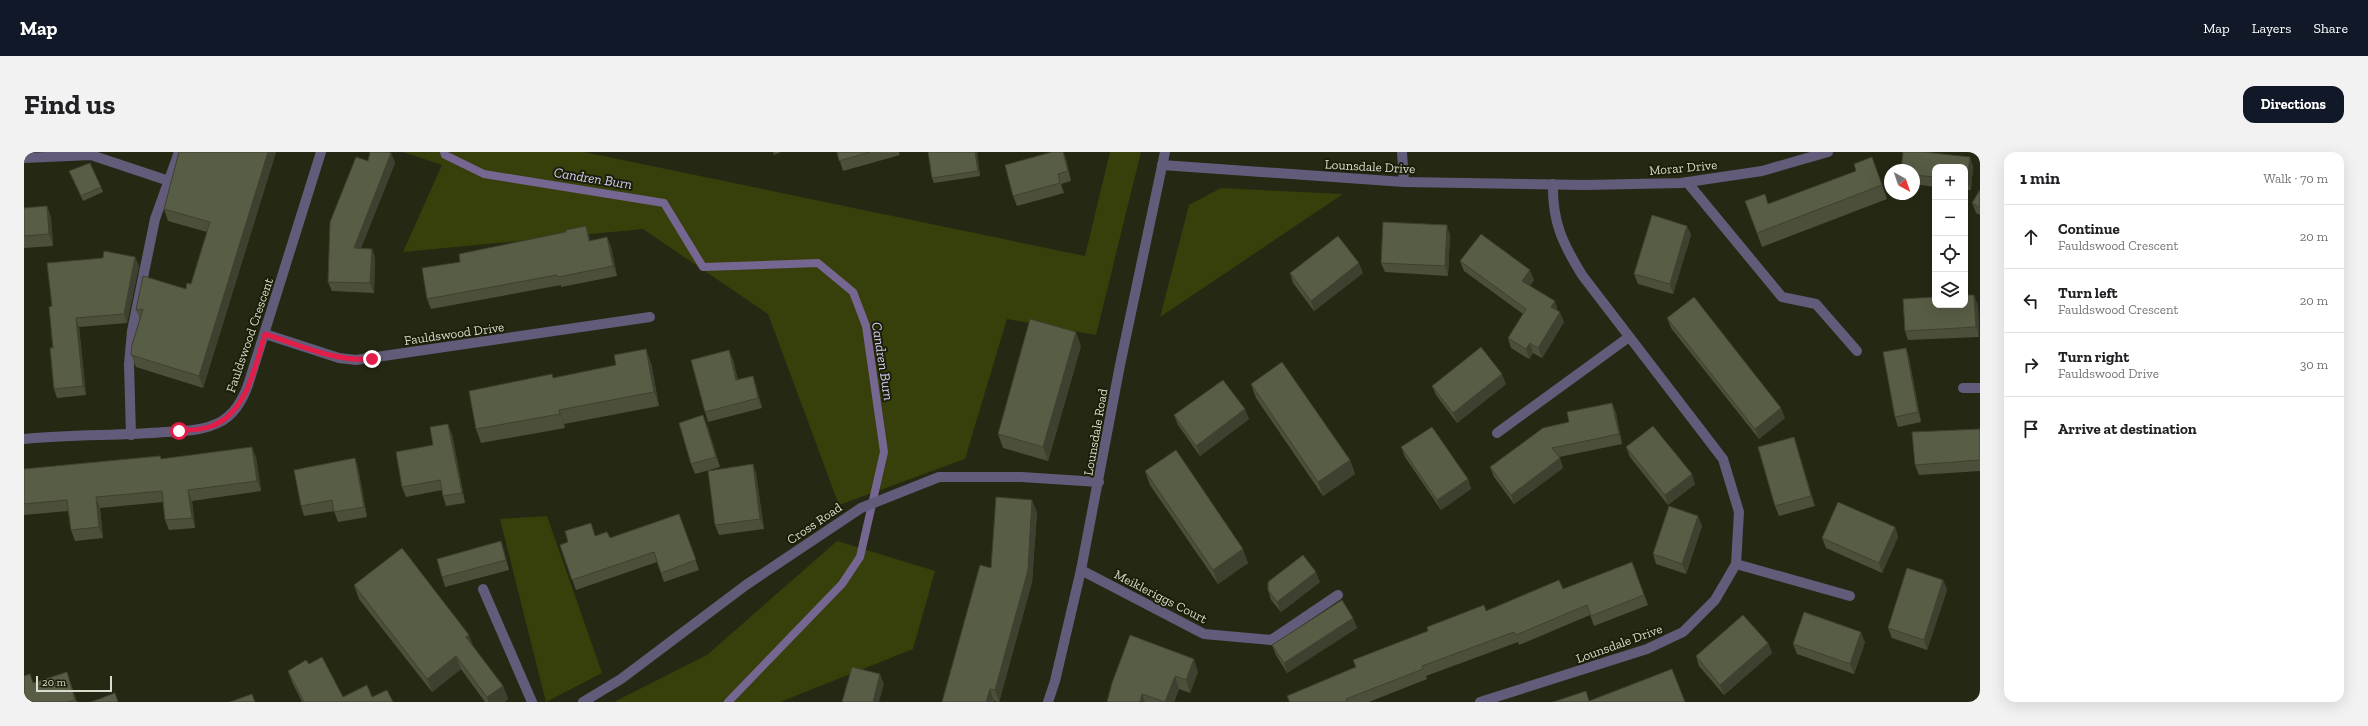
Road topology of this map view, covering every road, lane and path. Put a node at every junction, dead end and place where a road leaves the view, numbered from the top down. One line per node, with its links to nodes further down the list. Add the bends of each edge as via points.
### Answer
1 (180, 152): 8 (street)
2 (321, 152): 14 (street, Fauldswood Crescent)
3 (1165, 152): 7 (street, Lounsdale Road)
4 (1402, 152): 9 (street)
5 (1828, 152): 10 (street, Morar Drive, via 1762,172)
6 (24, 158): 8 (street, via 91,156)
7 (1162, 165): 9 (street, Lounsdale Drive); 22 (street, Lounsdale Road, via 1120,365)
8 (169, 181): 20 (street, via 155,219 132,332 129,364)
9 (1404, 182): 11 (street, Lounsdale Drive)
10 (1687, 182): 12 (street, Morar Drive); 16 (street, via 1782,297 1816,304)
11 (1553, 184): 12 (street, Lounsdale Drive); 15 (street, Lounsdale Drive, via 1552,204 1563,243 1582,275)
12 (1585, 185)
13 (650, 317): 14 (street, Fauldswood Drive, via 356,360 339,358)
14 (265, 334): 20 (street, Fauldswood Crescent, via 243,399 223,420 210,427 196,430)
15 (1629, 337): 19 (street); 23 (street, Lounsdale Drive, via 1724,459 1739,512)
16 (1857, 351)
17 (1963, 388): 18 (street)
18 (1980, 388)
19 (1497, 433)
20 (131, 435): 21 (street, Fauldswood Crescent)
21 (24, 439)
22 (1099, 482): 24 (street, Lounsdale Road); 29 (street, Cross Road, via 1021,477 940,477 861,508 746,585 621,679)
23 (1736, 564): 27 (street); 31 (street, Lounsdale Drive, via 1714,600 1683,632 1647,649)
24 (1081, 570): 26 (street, Meikleriggs Court, via 1204,634 1271,640); 30 (street, Lounsdale Road, via 1056,680)
25 (483, 590): 28 (street)
26 (1338, 595)
27 (1850, 596)
28 (532, 702)
29 (583, 702)
30 (1048, 702)
31 (1480, 702)

